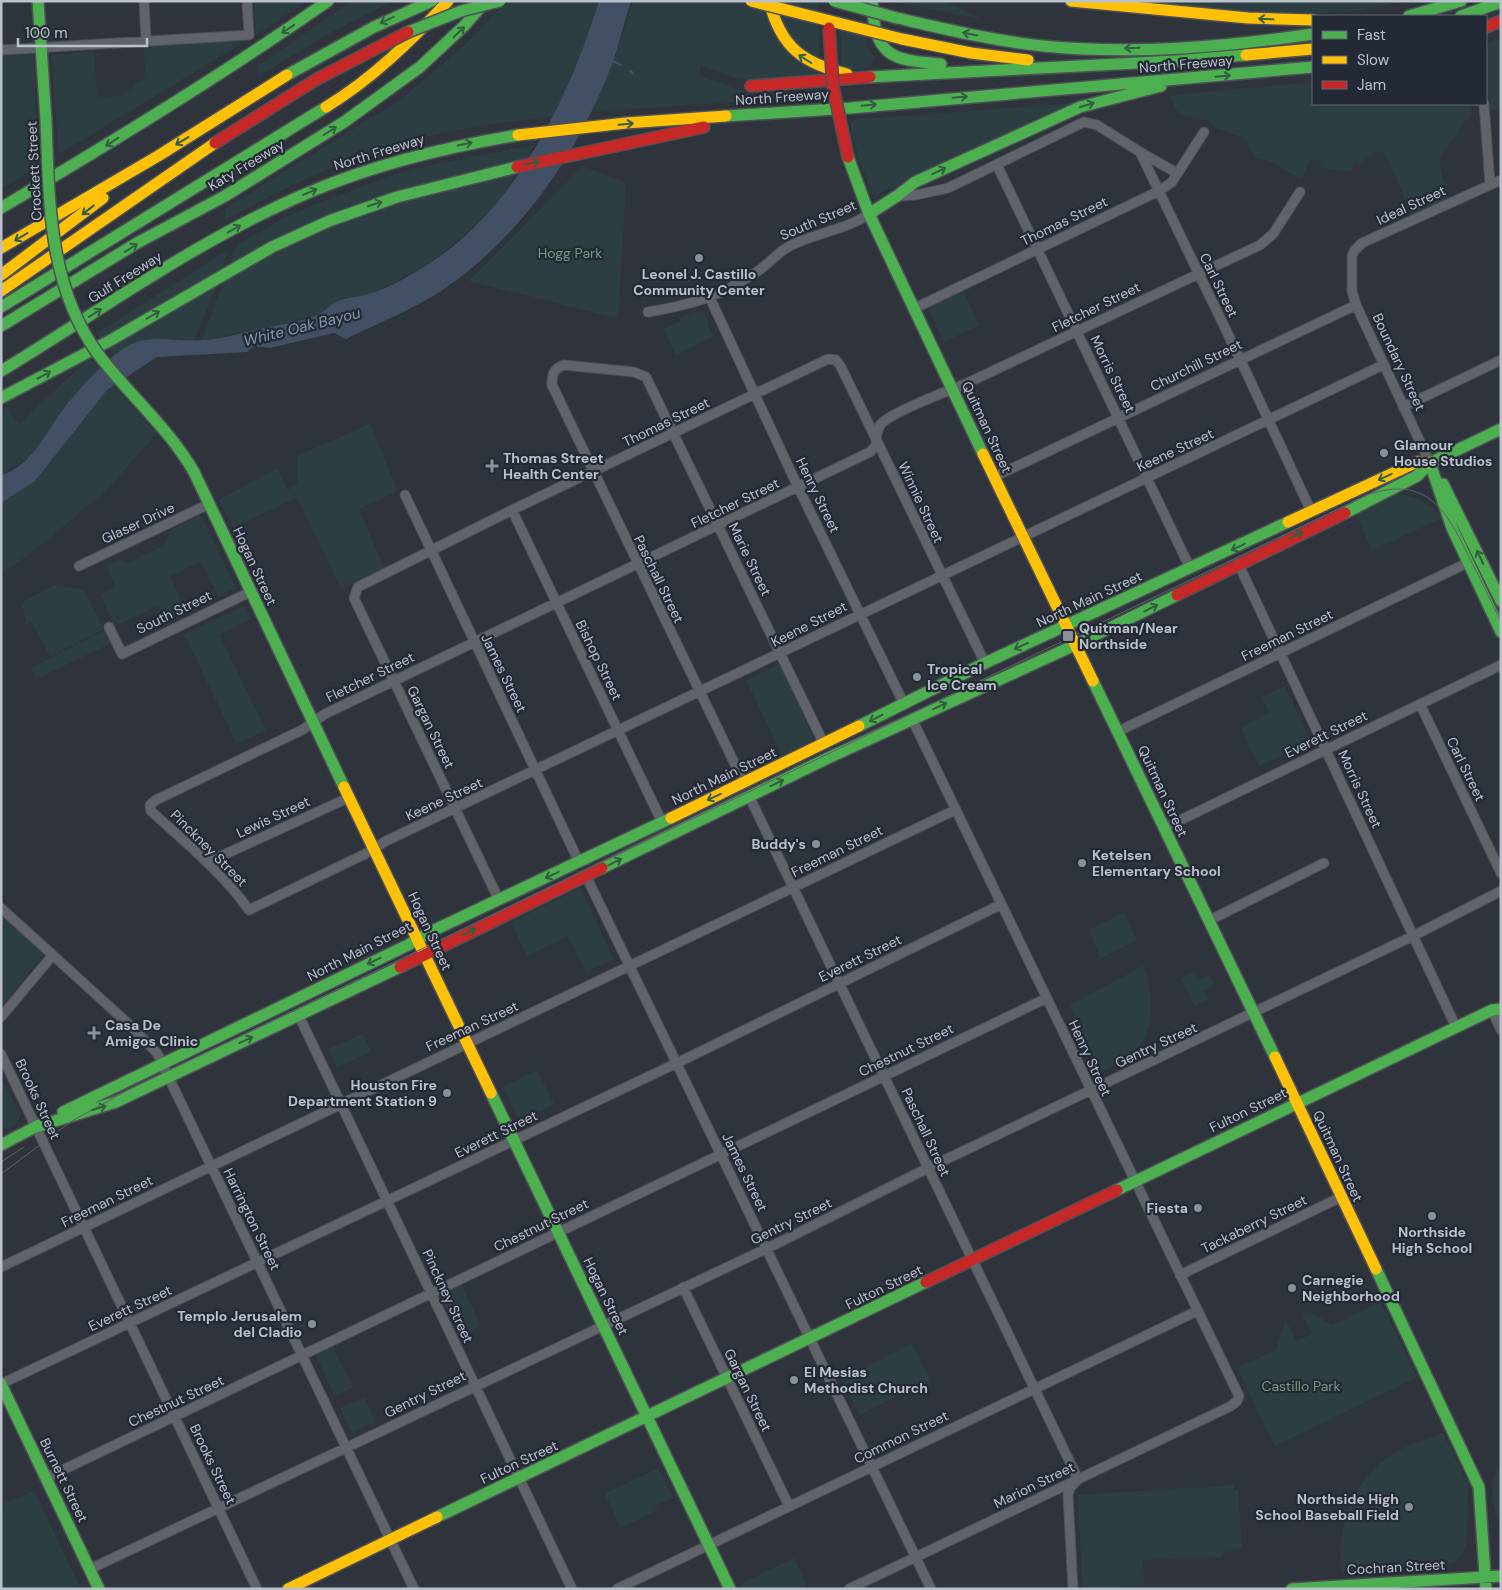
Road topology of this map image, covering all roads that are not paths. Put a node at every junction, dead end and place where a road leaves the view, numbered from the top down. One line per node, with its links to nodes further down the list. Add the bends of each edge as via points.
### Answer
1 (38, 1): 23 (main road, Crockett Street)
2 (144, 1): 22 (street)
3 (247, 1): 22 (street, via 249,35)
4 (328, 1): 38 (main road, one-way to 38, via 259,49)
5 (432, 1): 36 (main road, one-way to 36, via 388,18 301,66)
6 (448, 1): 58 (main road, bridge, via 412,40 350,92)
7 (486, 1): 55 (main road, Katy Freeway, one-way to 7, via 385,96 435,55)
8 (500, 1): 54 (main road, bridge, via 452,14 382,43 297,91 165,175)
9 (751, 1): 26 (main road, bridge, via 971,53 1019,59)
10 (769, 1): 29 (main road, one-way to 10, via 846,74 815,66 794,52 776,28)
11 (832, 1): 21 (main road, North Freeway, one-way to 11, bridge, via 1208,45 1089,49 1009,41); 47 (main road, Quitman Street, bridge, via 829,28 833,87 848,157)
12 (872, 1): 28 (main road, via 877,37 886,52 908,61)
13 (1071, 1): 18 (main road, one-way to 13, via 1248,18)
14 (1461, 1): 16 (main road)
15 (1501, 2): 17 (main road)
16 (1412, 15)
17 (1464, 15)
18 (1312, 20)
19 (1501, 21): 20 (main road)
20 (1487, 27)
21 (1312, 34)
22 (146, 40): 23 (street)
23 (41, 47): 25 (street); 63 (main road, Crockett Street, bridge, via 57,265 69,305)
24 (1312, 49): 26 (main road, North Freeway)
25 (1, 50)
26 (1150, 63): 28 (main road)
27 (1312, 67): 30 (main road, North Freeway, one-way to 27)
28 (986, 70): 29 (main road)
29 (886, 76): 31 (main road)
30 (1175, 80): 33 (main road, North Freeway, one-way to 30); 44 (main road, one-way to 30, via 915,182 1080,107 1138,94)
31 (751, 86)
32 (1484, 105): 41 (street)
33 (803, 111): 46 (main road, North Freeway, one-way to 33, via 355,174 457,145 544,131); 73 (main road, one-way to 33, via 111,340 272,247 329,221 397,197 474,176 647,138)
34 (1204, 132): 39 (street, Thomas Street)
35 (1140, 152): 37 (street, South Street, via 1098,126 1084,122); 39 (street); 42 (street, Carl Street)
36 (154, 158): 49 (main road, one-way to 49); 53 (main road, one-way to 53)
37 (997, 165): 44 (street, South Street, via 948,188); 50 (street, Morris Street)
38 (71, 168): 45 (main road); 48 (main road)
39 (1177, 173): 42 (street, Thomas Street, via 1172,182)
40 (1501, 180): 41 (street, Ideal Street)
41 (1490, 184): 51 (street, Ideal Street, via 1359,244 1352,256)
42 (1159, 191): 50 (street, Thomas Street); 52 (street, Carl Street)
43 (1300, 192): 52 (street, Fletcher Street, via 1268,239)
44 (897, 196): 47 (main road, South Street)
45 (1, 208)
46 (266, 212): 69 (main road, Gulf Freeway, one-way to 46, via 204,246)
47 (869, 214): 56 (street, South Street, via 849,226 789,247 757,272); 59 (main road, Quitman Street)
48 (1, 218)
49 (1, 248)
50 (1037, 250): 59 (street, Thomas Street); 62 (street, Morris Street)
51 (1351, 271): 57 (street, Boundary Street)
52 (1198, 273): 62 (street, Fletcher Street); 66 (street, Carl Street)
53 (1, 275)
54 (1, 291)
55 (60, 293): 61 (main road, Katy Freeway); 64 (main road)
56 (710, 298): 60 (street, South Street, via 686,306); 72 (street, Henry Street)
57 (1356, 305): 66 (street, Churchill Street); 68 (street, Boundary Street)
58 (1, 307)
59 (913, 309): 71 (main road, Quitman Street)
60 (648, 312)
61 (1, 326)
62 (1077, 332): 71 (street, Fletcher Street); 75 (street, Morris Street)
63 (85, 334): 86 (main road, Hogan Street, bridge, via 125,386 175,440)
64 (1, 338)
65 (828, 359): 72 (street, Thomas Street); 79 (street, Winnie Street, via 836,360 841,367)
66 (1240, 359): 75 (street, Churchill Street); 76 (street, Carl Street)
67 (1501, 360): 74 (street)
68 (1383, 365): 74 (street, Boundary Street); 76 (street, Keene Street)
69 (1, 371)
70 (552, 385): 78 (street, Marie Street, via 552,374 564,365 641,374 651,384); 81 (street, Paschall Street)
71 (953, 389): 79 (street, Fletcher Street, via 882,423); 82 (main road, Quitman Street)
72 (754, 395): 78 (street, Thomas Street); 84 (street, Henry Street)
73 (1, 398)
74 (1403, 407): 80 (street, Boundary Street)
75 (1120, 418): 82 (street, Churchill Street); 83 (street, Morris Street)
76 (1268, 421): 83 (street, Keene Street); 88 (street, Carl Street)
77 (1501, 429): 80 (main road, North Main Street)
78 (674, 434): 81 (street, Thomas Street); 89 (street, Marie Street)
79 (876, 436): 84 (street, Fletcher Street, via 876,445 870,452); 97 (street, Winnie Street)
80 (1430, 463): 88 (main road, North Main Street, one-way to 88, via 1417,462); 92 (main road, North Main Street, one-way to 80, via 1417,476); 93 (main road, Boundary Street); 100 (main road, Boundary Street, one-way to 80)
81 (593, 472): 87 (street, Thomas Street); 94 (street, Paschall Street)
82 (994, 477): 90 (main road, Quitman Street)
83 (1146, 478): 90 (street, Keene Street); 96 (street, Morris Street)
84 (798, 487): 89 (street, Fletcher Street); 102 (street, Henry Street)
85 (405, 495): 91 (street, James Street)
86 (209, 504): 95 (street, Glaser Drive); 99 (main road, Hogan Street)
87 (512, 510): 91 (street, Thomas Street); 101 (street, Bishop Street)
88 (1311, 511): 96 (main road, North Main Street, one-way to 96)
89 (719, 526): 94 (street, Fletcher Street); 109 (street, Marie Street)
90 (1023, 536): 97 (street, Keene Street); 103 (main road, Quitman Street)
91 (431, 549): 98 (street, Thomas Street, via 358,587); 106 (street, James Street)
92 (1238, 563): 107 (main road, North Main Street, one-way to 92); 108 (street, Morris Street)
93 (1467, 563): 105 (main road, Boundary Street); 108 (street, Freeman Street)
94 (637, 565): 101 (street, Fletcher Street); 113 (street, Paschall Street)
95 (79, 566)
96 (1190, 568): 103 (main road, North Main Street)
97 (941, 575): 102 (street, Keene Street); 110 (street, Winnie Street)
98 (356, 591): 112 (street, Gargan Street, via 356,602)
99 (250, 592): 104 (street, South Street, via 122,654); 117 (main road, Hogan Street)
100 (1501, 601)
101 (557, 603): 106 (street, Fletcher Street); 118 (street, Bishop Street)
102 (860, 614): 109 (street, Keene Street); 114 (street, Henry Street)
103 (1066, 626): 107 (main road, Quitman Street); 110 (main road, North Main Street, one-way to 110)
104 (109, 627)
105 (1501, 632)
106 (475, 643): 112 (street, Fletcher Street); 122 (street, James Street)
107 (1075, 645): 116 (main road, North Main Street, one-way to 107); 119 (main road, Quitman Street)
108 (1282, 653): 119 (street, Freeman Street); 121 (street, Morris Street)
109 (780, 654): 113 (street, Keene Street); 120 (street, Marie Street)
110 (985, 663): 114 (main road, North Main Street)
111 (1501, 665): 115 (street, Everett Street)
112 (393, 681): 117 (street, Fletcher Street); 127 (street, Gargan Street)
113 (699, 693): 118 (street, Keene Street); 123 (street, Paschall Street)
114 (904, 704): 120 (main road, North Main Street, one-way to 120)
115 (1420, 704): 121 (street, Everett Street); 135 (street, Carl Street)
116 (912, 719): 124 (main road, North Main Street, one-way to 116); 128 (street, Henry Street)
117 (314, 722): 125 (main road, Hogan Street); 126 (street, Fletcher Street, via 156,800)
118 (619, 731): 122 (street, Keene Street); 129 (street, Bishop Street)
119 (1118, 731): 130 (main road, Quitman Street)
120 (824, 744): 123 (main road, North Main Street)
121 (1326, 750): 130 (street, Everett Street); 144 (street, Morris Street)
122 (536, 771): 127 (street, Keene Street); 133 (street, James Street)
123 (744, 784): 129 (main road, North Main Street, one-way to 129)
124 (749, 796): 136 (main road, North Main Street, one-way to 124); 137 (street, Paschall Street)
125 (350, 797): 131 (main road, Hogan Street); 132 (street, Lewis Street)
126 (150, 808): 132 (street, Pinckney Street)
127 (455, 810): 131 (street, Keene Street); 139 (street, Gargan Street)
128 (955, 810): 137 (street, Freeman Street); 140 (street, Henry Street)
129 (662, 822): 133 (main road, North Main Street)
130 (1164, 828): 143 (main road, Quitman Street)
131 (374, 848): 142 (street, Keene Street); 145 (main road, Hogan Street)
132 (208, 862): 142 (street, Pinckney Street)
133 (579, 862): 139 (main road, North Main Street, one-way to 139)
134 (1324, 863): 143 (street)
135 (1501, 874)
136 (586, 876): 146 (main road, North Main Street, one-way to 136); 148 (street, James Street)
137 (793, 888): 148 (street, Freeman Street); 149 (street, Paschall Street)
138 (1501, 891): 144 (street, Gentry Street)
139 (499, 900): 145 (main road, North Main Street)
140 (1000, 905): 149 (street, Everett Street); 150 (street, Henry Street)
141 (1, 908): 147 (street, Harrington Street)
142 (249, 910)
143 (1208, 921): 153 (main road, Quitman Street)
144 (1413, 936): 153 (street, Gentry Street); 156 (street, Morris Street)
145 (417, 938): 146 (main road, Hogan Street); 160 (main road, North Main Street, one-way to 160)
146 (425, 954): 154 (main road, North Main Street); 158 (main road, Hogan Street)
147 (52, 956): 155 (street); 160 (street, Harrington Street, via 152,1045)
148 (630, 968): 158 (street, Freeman Street); 161 (street, James Street)
149 (839, 983): 161 (street, Everett Street); 162 (street, Paschall Street)
150 (1047, 998): 162 (street, Chestnut Street); 164 (street, Henry Street)
151 (1501, 1000): 152 (main road, Fulton Street)
152 (1496, 1010): 156 (main road, Fulton Street); 157 (street)
153 (1254, 1014): 164 (street, Gentry Street); 165 (main road, Quitman Street)
154 (299, 1016): 163 (main road, North Main Street, one-way to 154); 166 (street, Pinckney Street)
155 (1, 1017)
156 (1456, 1027): 165 (main road, Fulton Street)
157 (1501, 1030)
158 (467, 1044): 166 (street, Freeman Street); 168 (main road, Hogan Street)
159 (1, 1054): 167 (street, Brooks Street)
160 (162, 1063): 163 (street, Harrington Street); 167 (main road, North Main Street)
161 (677, 1064): 168 (street, Everett Street); 170 (street, James Street)
162 (883, 1075): 170 (street, Chestnut Street); 172 (street, Paschall Street)
163 (168, 1076): 167 (main road, North Main Street, one-way to 163, via 116,1102); 171 (street, Harrington Street)
164 (1091, 1091): 172 (street, Gentry Street); 173 (street, Henry Street)
165 (1297, 1103): 173 (main road, Fulton Street); 174 (main road, Quitman Street)
166 (341, 1104): 171 (street, Freeman Street); 175 (street, Pinckney Street)
167 (36, 1127): 169 (main road, North Main Street); 176 (street, Brooks Street)
168 (514, 1140): 175 (street, Everett Street); 177 (main road, Hogan Street)
169 (1, 1145)
170 (721, 1154): 177 (street, Chestnut Street); 178 (street, James Street)
171 (212, 1166): 176 (street, Freeman Street); 180 (street, Harrington Street)
172 (928, 1168): 178 (street, Gentry Street); 179 (street, Paschall Street)
173 (1134, 1181): 179 (main road, Fulton Street); 182 (street, Henry Street)
174 (1341, 1197): 182 (street, Tackaberry Street); 208 (main road, Quitman Street, via 1479,1487)
175 (387, 1202): 180 (street, Everett Street); 184 (street, Pinckney Street)
176 (84, 1228): 181 (street, Freeman Street); 186 (street, Brooks Street)
177 (559, 1232): 184 (street, Chestnut Street); 187 (main road, Hogan Street)
178 (766, 1248): 183 (street, Gentry Street); 188 (street, James Street)
179 (972, 1262): 188 (main road, Fulton Street); 193 (street, Paschall Street)
180 (258, 1263): 186 (street, Everett Street); 189 (street, Harrington Street)
181 (1, 1267)
182 (1180, 1275): 185 (street, Henry Street)
183 (683, 1287): 187 (street, Gentry Street); 190 (street, Gargan Street)
184 (431, 1294): 189 (street, Chestnut Street); 192 (street, Pinckney Street)
185 (1197, 1312): 193 (street, Common Street); 194 (street, Henry Street, via 1238,1396)
186 (130, 1323): 191 (street, Everett Street); 195 (street, Brooks Street)
187 (603, 1324): 192 (street, Gentry Street); 196 (main road, Hogan Street)
188 (809, 1340): 190 (main road, Fulton Street); 198 (street, James Street)
189 (302, 1355): 195 (street, Chestnut Street); 197 (street, Harrington Street)
190 (728, 1379): 196 (main road, Fulton Street); 203 (street, Gargan Street)
191 (1, 1384): 199 (main road, Burnett Street)
192 (475, 1386): 197 (street, Gentry Street); 200 (street, Pinckney Street)
193 (1033, 1388): 198 (street, Common Street); 201 (street, Paschall Street)
194 (1231, 1406): 201 (street, Marion Street)
195 (175, 1417): 199 (street, Chestnut Street); 202 (street, Brooks Street)
196 (648, 1417): 200 (main road, Fulton Street); 205 (main road, Hogan Street)
197 (346, 1447): 202 (street, Gentry Street); 204 (street, Harrington Street)
198 (872, 1466): 203 (street, Common Street); 206 (street, James Street)
199 (46, 1478): 207 (main road, Burnett Street)
200 (519, 1478): 204 (main road, Fulton Street); 215 (street, Pinckney Street)
201 (1078, 1479): 206 (street, Marion Street); 220 (street, via 1068,1494)
202 (218, 1506): 207 (street, Gentry Street); 212 (street, Brooks Street)
203 (788, 1506): 205 (street, Common Street)
204 (390, 1539): 213 (main road, Fulton Street); 214 (street, Harrington Street)
205 (708, 1545): 216 (street, Common Street); 217 (main road, Hogan Street)
206 (915, 1558): 218 (street, Marion Street); 219 (street, James Street)
207 (90, 1569): 211 (main road, Burnett Street)
208 (1486, 1576): 209 (main road, Cochran Street); 210 (main road, Cochran Street); 222 (main road, Quitman Street)
209 (1501, 1576)
210 (1348, 1587): 221 (main road, Cochran Street)
211 (99, 1589)
212 (257, 1589)
213 (288, 1589)
214 (414, 1589)
215 (572, 1589)
216 (617, 1589)
217 (730, 1589)
218 (849, 1589)
219 (931, 1589)
220 (1073, 1589)
221 (1292, 1589)
222 (1486, 1589)

